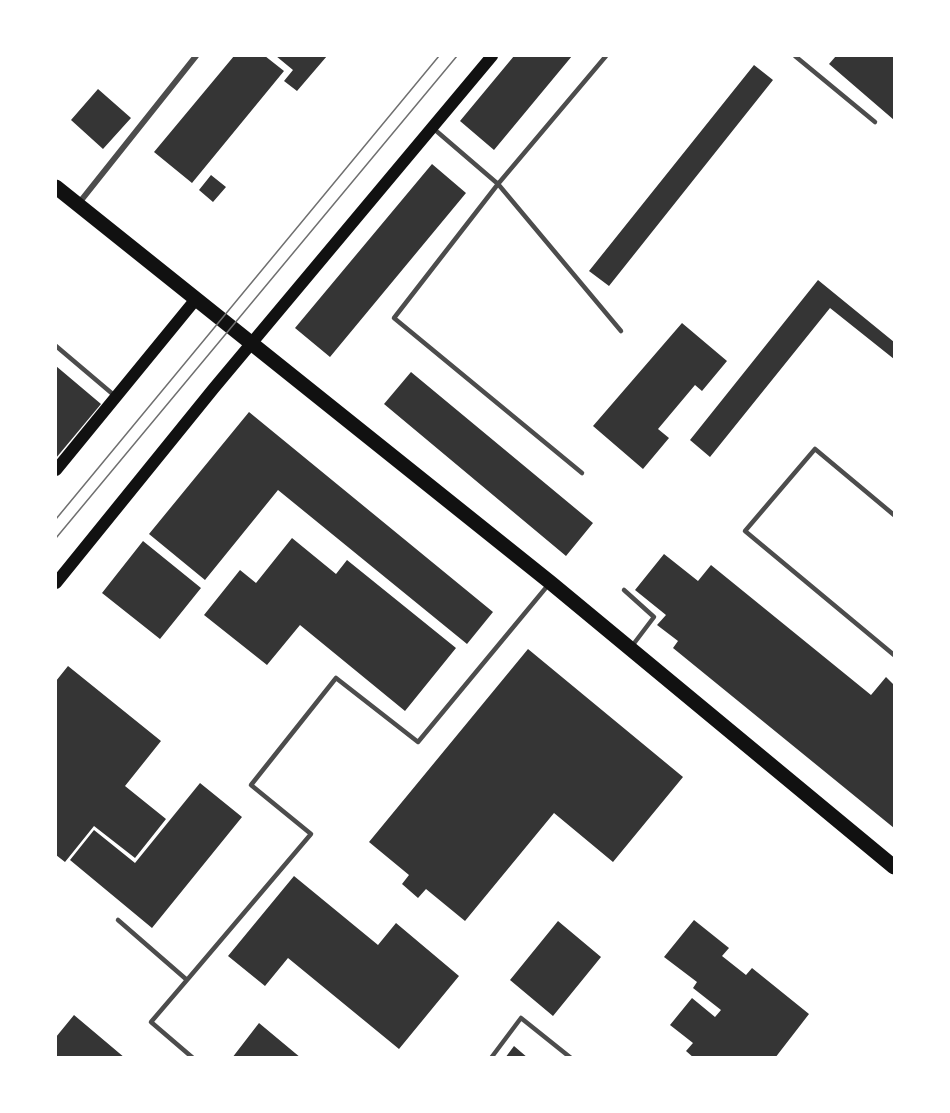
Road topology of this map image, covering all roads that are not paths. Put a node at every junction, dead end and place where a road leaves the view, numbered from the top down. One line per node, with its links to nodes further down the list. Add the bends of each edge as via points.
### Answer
1 (196, 56): 9 (street)
2 (492, 56): 6 (main road)
3 (606, 56): 7 (lane)
4 (795, 56): 5 (lane)
5 (875, 122)
6 (432, 128): 7 (lane); 12 (main road)
7 (498, 184): 11 (lane); 16 (lane, via 394,318)
8 (56, 187): 9 (main road)
9 (77, 205): 10 (main road)
10 (196, 299): 12 (main road); 14 (main road)
11 (621, 331)
12 (253, 344): 18 (main road); 19 (main road)
13 (56, 346): 14 (lane)
14 (116, 396): 15 (main road)
15 (56, 470)
16 (582, 473)
17 (894, 514): 22 (lane, via 815,449 745,531)
18 (56, 583)
19 (551, 583): 21 (main road); 25 (lane, via 418,742 336,678 251,786 311,834)
20 (624, 590): 21 (lane, via 654,617)
21 (630, 648): 23 (main road)
22 (894, 655)
23 (894, 867)
24 (118, 920): 25 (lane)
25 (187, 980): 26 (lane, via 151,1022)
26 (193, 1058)
27 (491, 1058): 28 (lane, via 521,1018)
28 (571, 1058)

